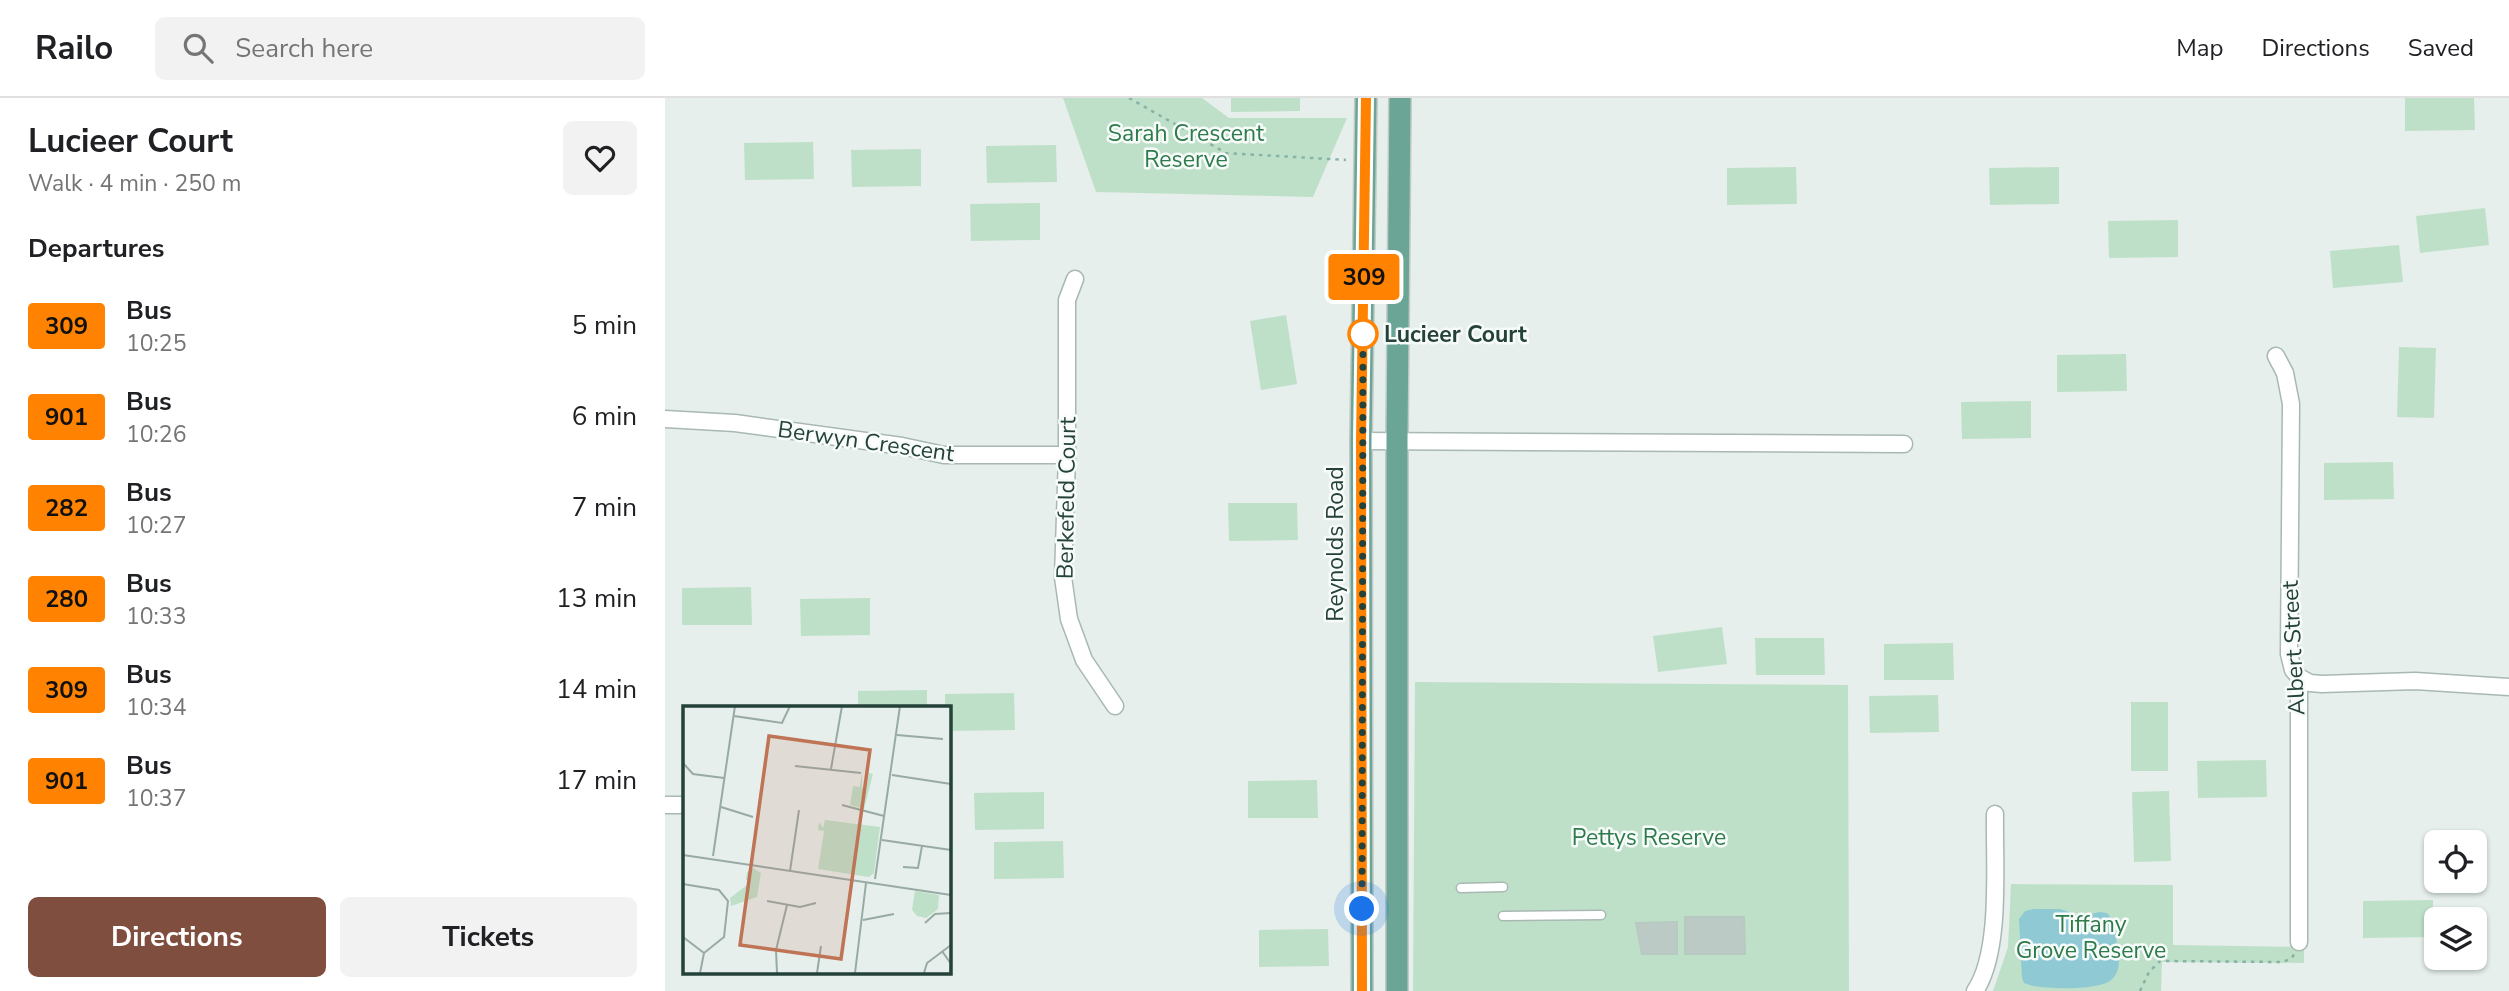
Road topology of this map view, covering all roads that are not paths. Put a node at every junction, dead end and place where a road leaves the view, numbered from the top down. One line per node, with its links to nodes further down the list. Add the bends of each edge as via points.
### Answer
1 (1367, 98): 7 (main road, Reynolds Road)
2 (1400, 98): 6 (main road)
3 (1075, 279): 9 (street, Berkefeld Court, via 1067,300)
4 (2276, 356): 10 (street, Albert Street, via 2285,373 2291,404 2289,654)
5 (665, 419): 9 (street, Berwyn Crescent, via 736,423 944,455)
6 (1397, 440): 7 (street); 8 (street); 22 (main road)
7 (1361, 441): 21 (main road, Reynolds Road)
8 (1904, 444)
9 (1067, 455): 12 (street, Berkefeld Court, via 1063,577 1069,619 1084,660)
10 (2299, 677): 11 (street, via 2322,684 2415,681); 20 (street, Albert Street)
11 (2509, 687)
12 (1115, 706)
13 (665, 805): 14 (street)
14 (683, 805)
15 (1995, 814): 23 (street, via 1992,943 1985,975)
16 (1503, 887): 17 (lane)
17 (1461, 888)
18 (1601, 915): 19 (lane)
19 (1503, 916)
20 (2299, 942)
21 (1362, 991)
22 (1397, 991)
23 (1975, 991)

